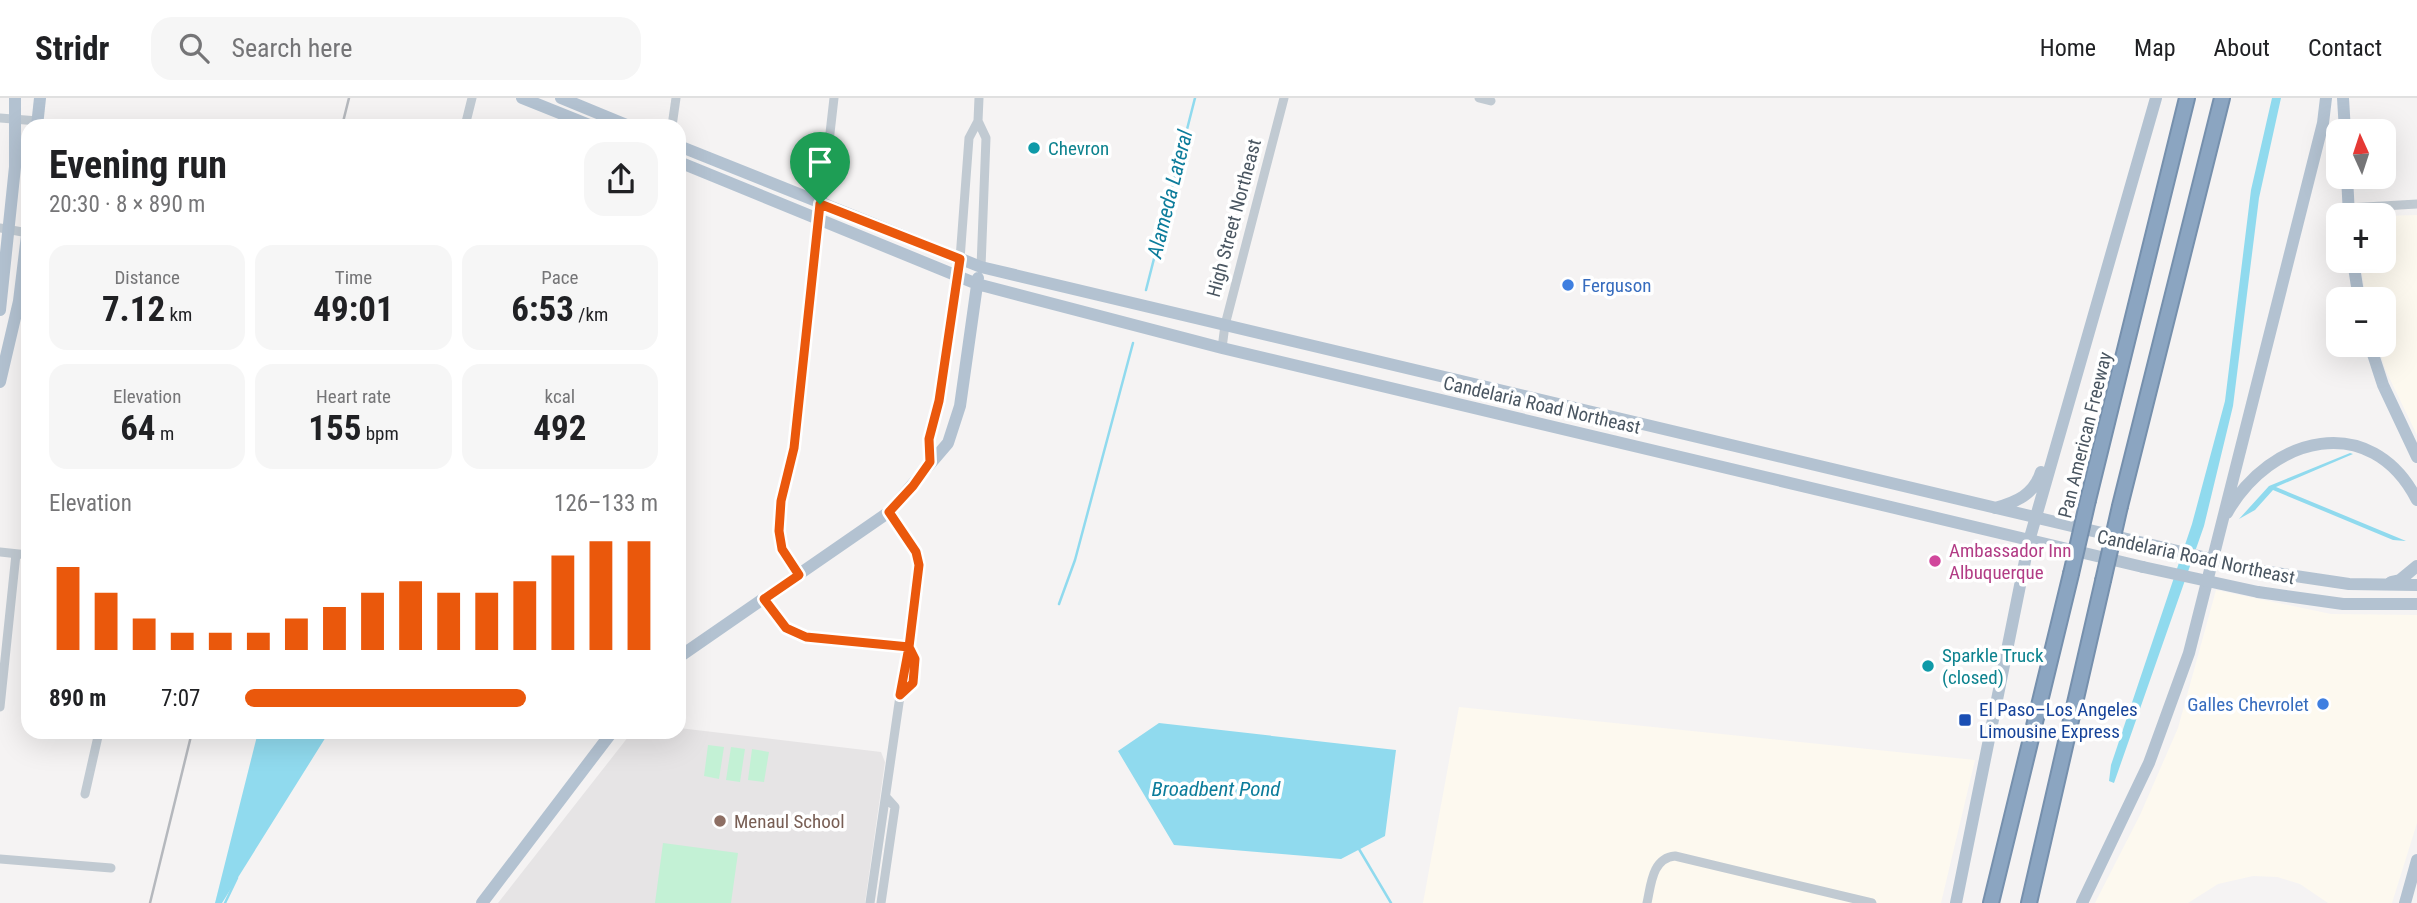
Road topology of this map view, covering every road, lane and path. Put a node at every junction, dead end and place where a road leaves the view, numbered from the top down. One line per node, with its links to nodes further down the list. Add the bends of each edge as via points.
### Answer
1 (15, 98): 17 (main road)
2 (40, 98): 18 (main road)
3 (472, 98): 19 (street)
4 (522, 98): 20 (main road)
5 (561, 98): 21 (main road)
6 (676, 98): 22 (street)
7 (834, 98): 29 (street)
8 (979, 98): 24 (street)
9 (1284, 98): 40 (street, High Street Northeast)
10 (1479, 98): 16 (street)
11 (2156, 98): 44 (main road)
12 (2187, 98): 78 (highway, Pan American Freeway, bridge)
13 (2222, 98): 79 (highway, bridge, via 2120,506)
14 (2326, 98): 51 (main road)
15 (2343, 98): 23 (main road)
16 (1491, 102)
17 (7, 118): 26 (main road)
18 (38, 119)
19 (467, 119)
20 (574, 119)
21 (612, 119)
22 (674, 119)
23 (2344, 119)
24 (978, 121): 34 (street, via 968,138); 35 (street, via 986,138)
25 (686, 149): 29 (main road, Candelaria Road Northeast)
26 (21, 164)
27 (686, 165): 32 (main road, Candelaria Road Northeast)
28 (21, 171): 33 (main road)
29 (820, 204): 32 (street); 34 (main road, Candelaria Road Northeast)
30 (2417, 204): 31 (street)
31 (2396, 206)
32 (818, 219): 36 (main road, Candelaria Road Northeast); 57 (street, via 794,448 781,501 782,549)
33 (5, 228): 39 (main road)
34 (960, 259): 35 (main road, Candelaria Road Northeast); 36 (main road)
35 (981, 267): 38 (main road); 40 (main road, Candelaria Road Northeast)
36 (957, 277): 38 (main road, Candelaria Road Northeast); 46 (main road, via 929,439)
37 (21, 284): 43 (main road)
38 (977, 285): 41 (main road, Candelaria Road Northeast); 46 (main road, via 960,406 948,443)
39 (0, 310)
40 (1225, 325): 41 (street, High Street Northeast); 48 (main road, Candelaria Road Northeast)
41 (1222, 348): 52 (main road, Candelaria Road Northeast)
42 (2374, 357): 45 (main road)
43 (0, 382)
44 (2071, 393): 48 (main road, via 2060,401 2033,490); 50 (main road)
45 (2417, 457)
46 (930, 462): 49 (main road)
47 (2417, 500): 51 (main road, via 2398,472 2381,458 2349,445 2317,443 2297,448 2264,468 2245,487)
48 (1994, 508): 50 (main road, Candelaria Road Northeast)
49 (889, 512): 57 (main road); 62 (street, via 916,552 919,565)
50 (2035, 518): 52 (main road); 58 (main road, Candelaria Road Northeast, bridge, via 2262,571)
51 (2222, 523): 80 (main road, via 2189,653 2164,727)
52 (2029, 541): 61 (main road, Candelaria Road Northeast, bridge, via 2258,592 2343,604); 77 (main road)
53 (0, 552): 54 (street)
54 (16, 554): 55 (street); 64 (street)
55 (21, 554)
56 (2417, 566): 58 (main road, via 2400,580)
57 (799, 575): 60 (main road)
58 (2378, 585): 59 (main road, Candelaria Road Northeast)
59 (2417, 585)
60 (764, 599): 62 (street, via 786,628 806,637); 63 (main road)
61 (2417, 604)
62 (909, 647): 68 (street, via 915,659 913,683 900,695)
63 (686, 649)
64 (0, 707)
65 (97, 739): 67 (street)
66 (607, 739): 72 (main road)
67 (85, 794)
68 (886, 797): 73 (street); 74 (street, via 895,807)
69 (0, 859): 71 (street)
70 (2417, 860): 81 (main road)
71 (111, 869)
72 (482, 903)
73 (870, 903)
74 (881, 903)
75 (1647, 903): 76 (street, via 1656,867 1664,858 1675,856)
76 (1872, 903)
77 (1956, 903)
78 (1991, 903)
79 (2029, 903)
80 (2082, 903)
81 (2405, 903)

